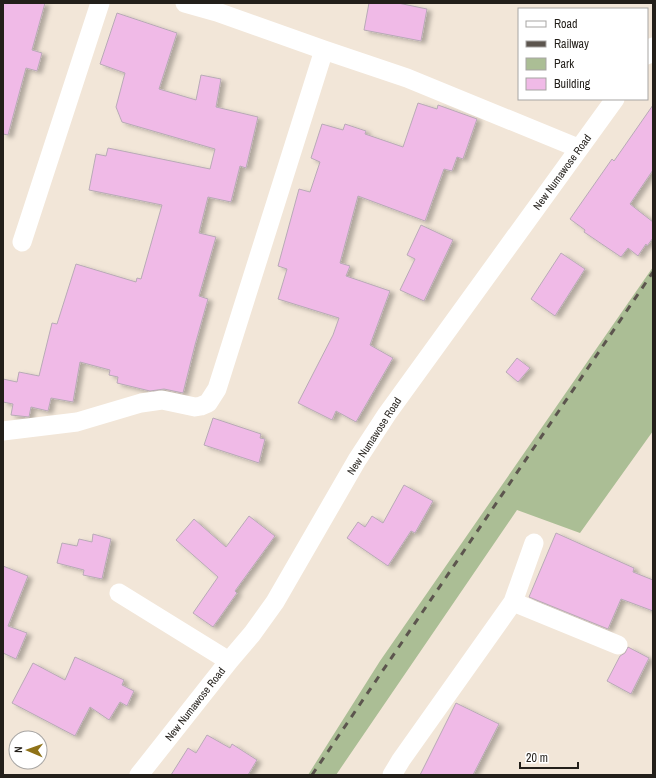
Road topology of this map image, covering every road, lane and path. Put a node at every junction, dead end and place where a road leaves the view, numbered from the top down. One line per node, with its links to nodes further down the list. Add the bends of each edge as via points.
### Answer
1 (100, 3): 7 (street)
2 (185, 3): 3 (street)
3 (215, 8): 4 (street)
4 (324, 50): 6 (street, via 407,78); 8 (street, via 217,389 208,403 194,407 162,400 141,403 77,422)
5 (614, 100): 6 (street, New Numawose Road)
6 (578, 148): 13 (street, New Numawose Road, via 387,414 275,602)
7 (22, 242)
8 (3, 431)
9 (534, 543): 11 (street)
10 (119, 593): 13 (street)
11 (513, 602): 12 (street); 15 (street)
12 (618, 645)
13 (229, 661): 14 (street, New Numawose Road)
14 (139, 775)
15 (392, 775)

